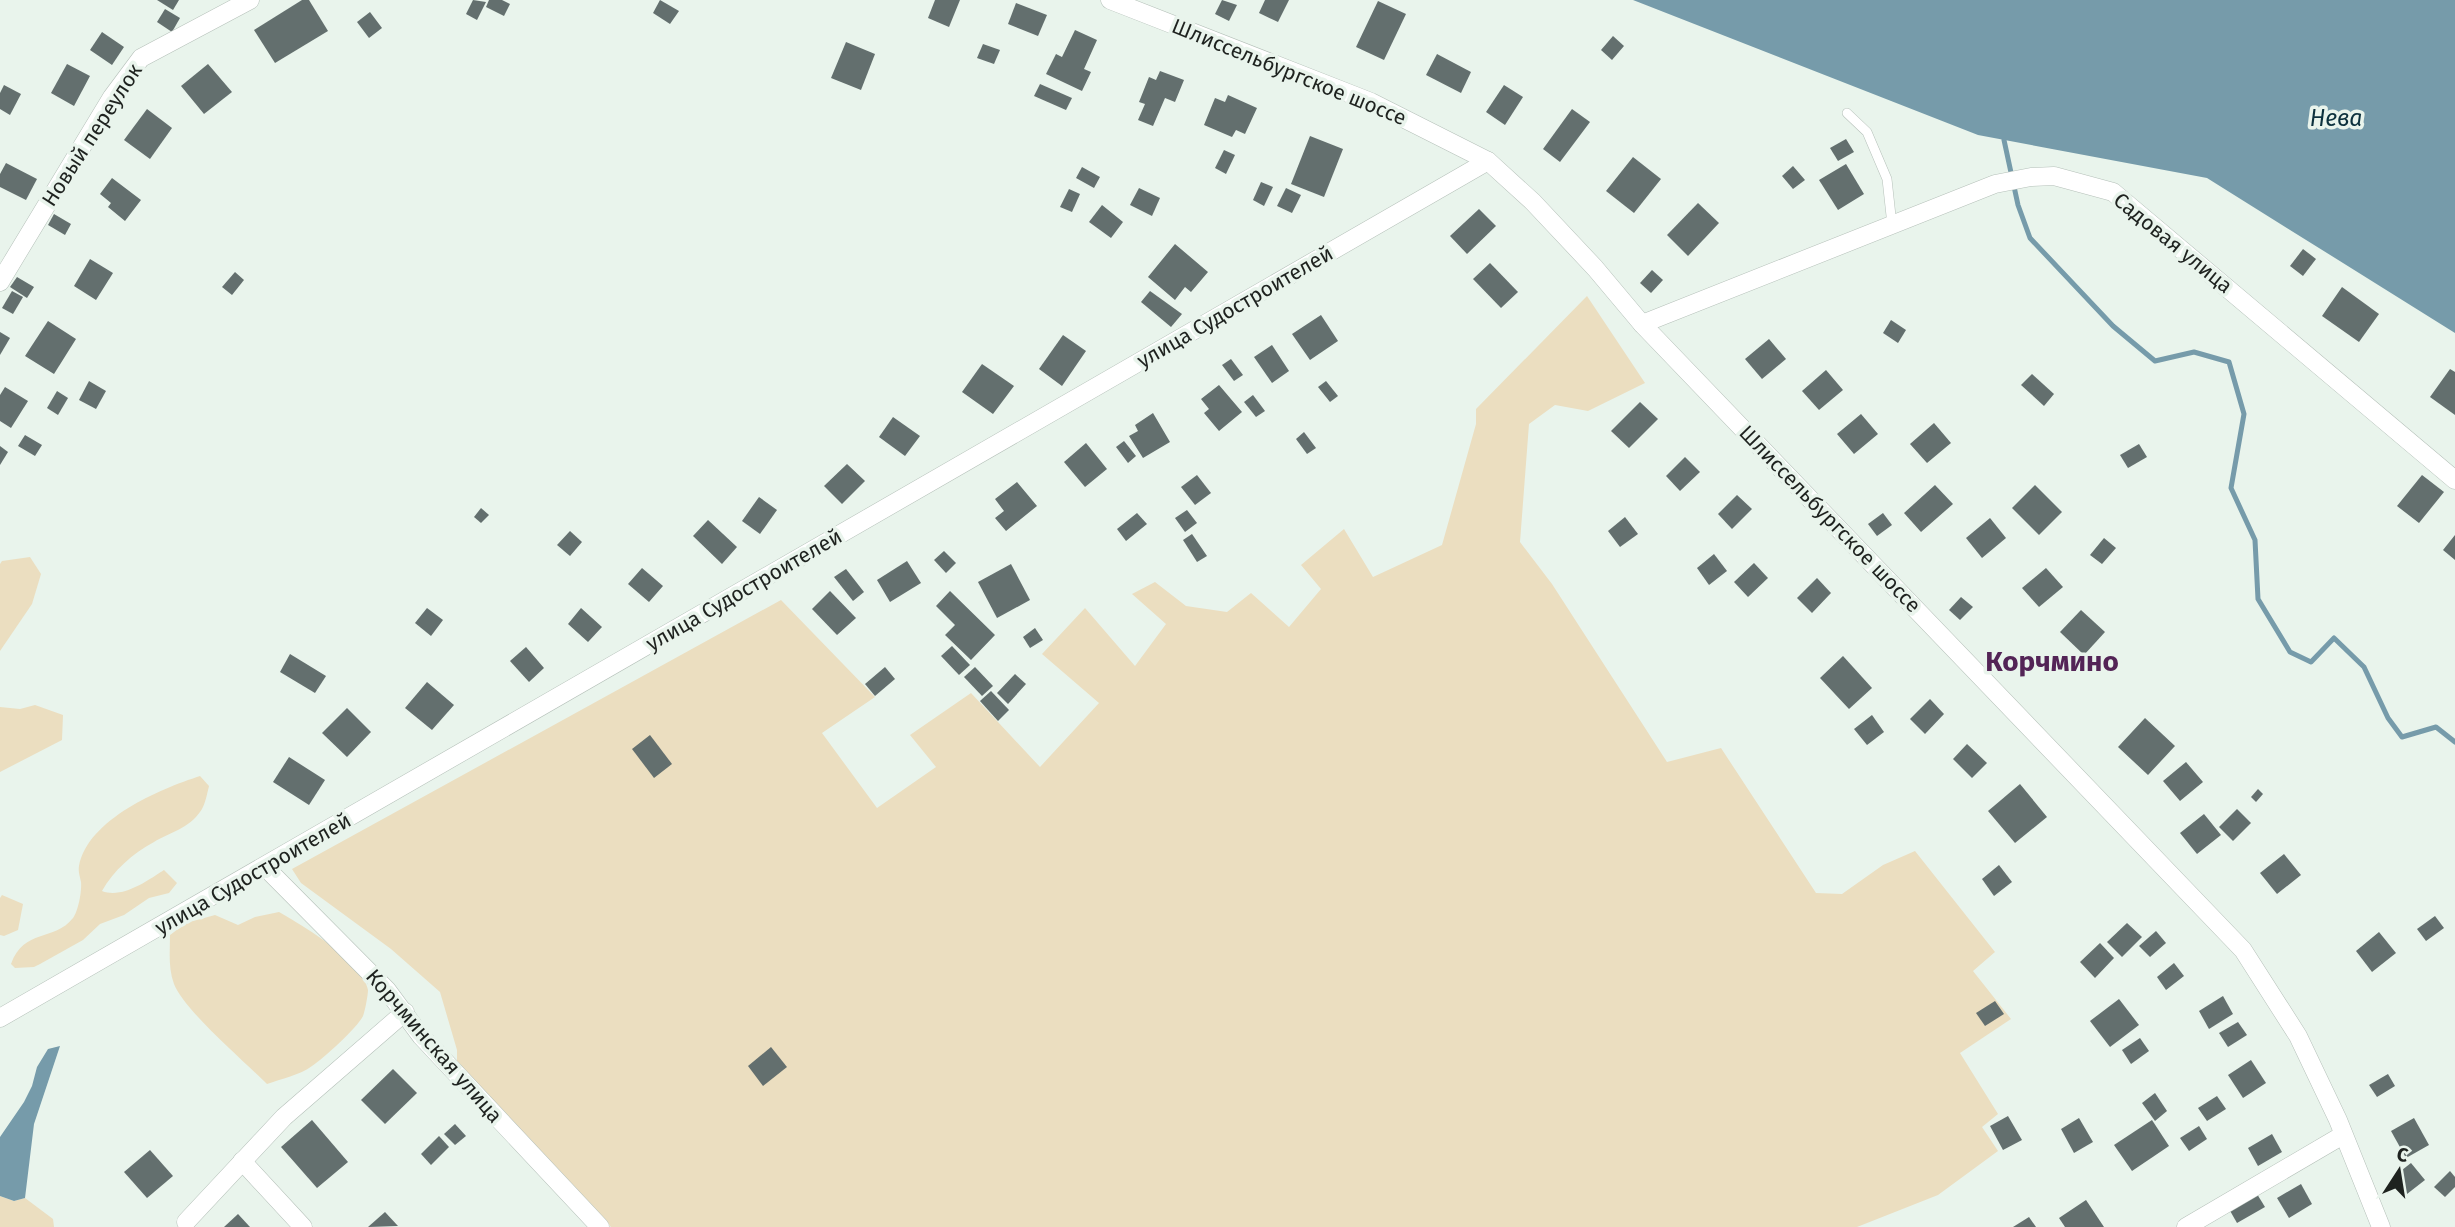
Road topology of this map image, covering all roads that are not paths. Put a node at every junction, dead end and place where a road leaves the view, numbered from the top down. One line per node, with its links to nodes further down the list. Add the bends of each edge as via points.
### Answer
1 (250, 0): 6 (street, Новый переулок, via 141,58 112,97)
2 (1110, 0): 4 (street, Шлиссельбургское шоссе, via 1371,102)
3 (1847, 113): 5 (lane, via 1867,132 1882,167)
4 (1488, 161): 7 (street, Шлиссельбургское шоссе, via 1533,202); 9 (street, улица Судостроителей)
5 (1892, 225): 7 (street, Садовая улица); 8 (street, Садовая улица, via 1996,184 2031,177 2054,176 2113,192)
6 (0, 282)
7 (1642, 324): 12 (street, Шлиссельбургское шоссе, via 2243,950 2298,1035)
8 (2455, 480)
9 (265, 867): 10 (street, Корчминская улица); 11 (street, улица Судостроителей)
10 (405, 1012): 13 (street, via 284,1117); 16 (street, Корчминская улица, via 421,1036)
11 (0, 1018)
12 (2343, 1135): 17 (street); 18 (street, Шлиссельбургское шоссе)
13 (242, 1161): 14 (street); 15 (street)
14 (186, 1222)
15 (303, 1227)
16 (600, 1227)
17 (2186, 1227)
18 (2381, 1227)

